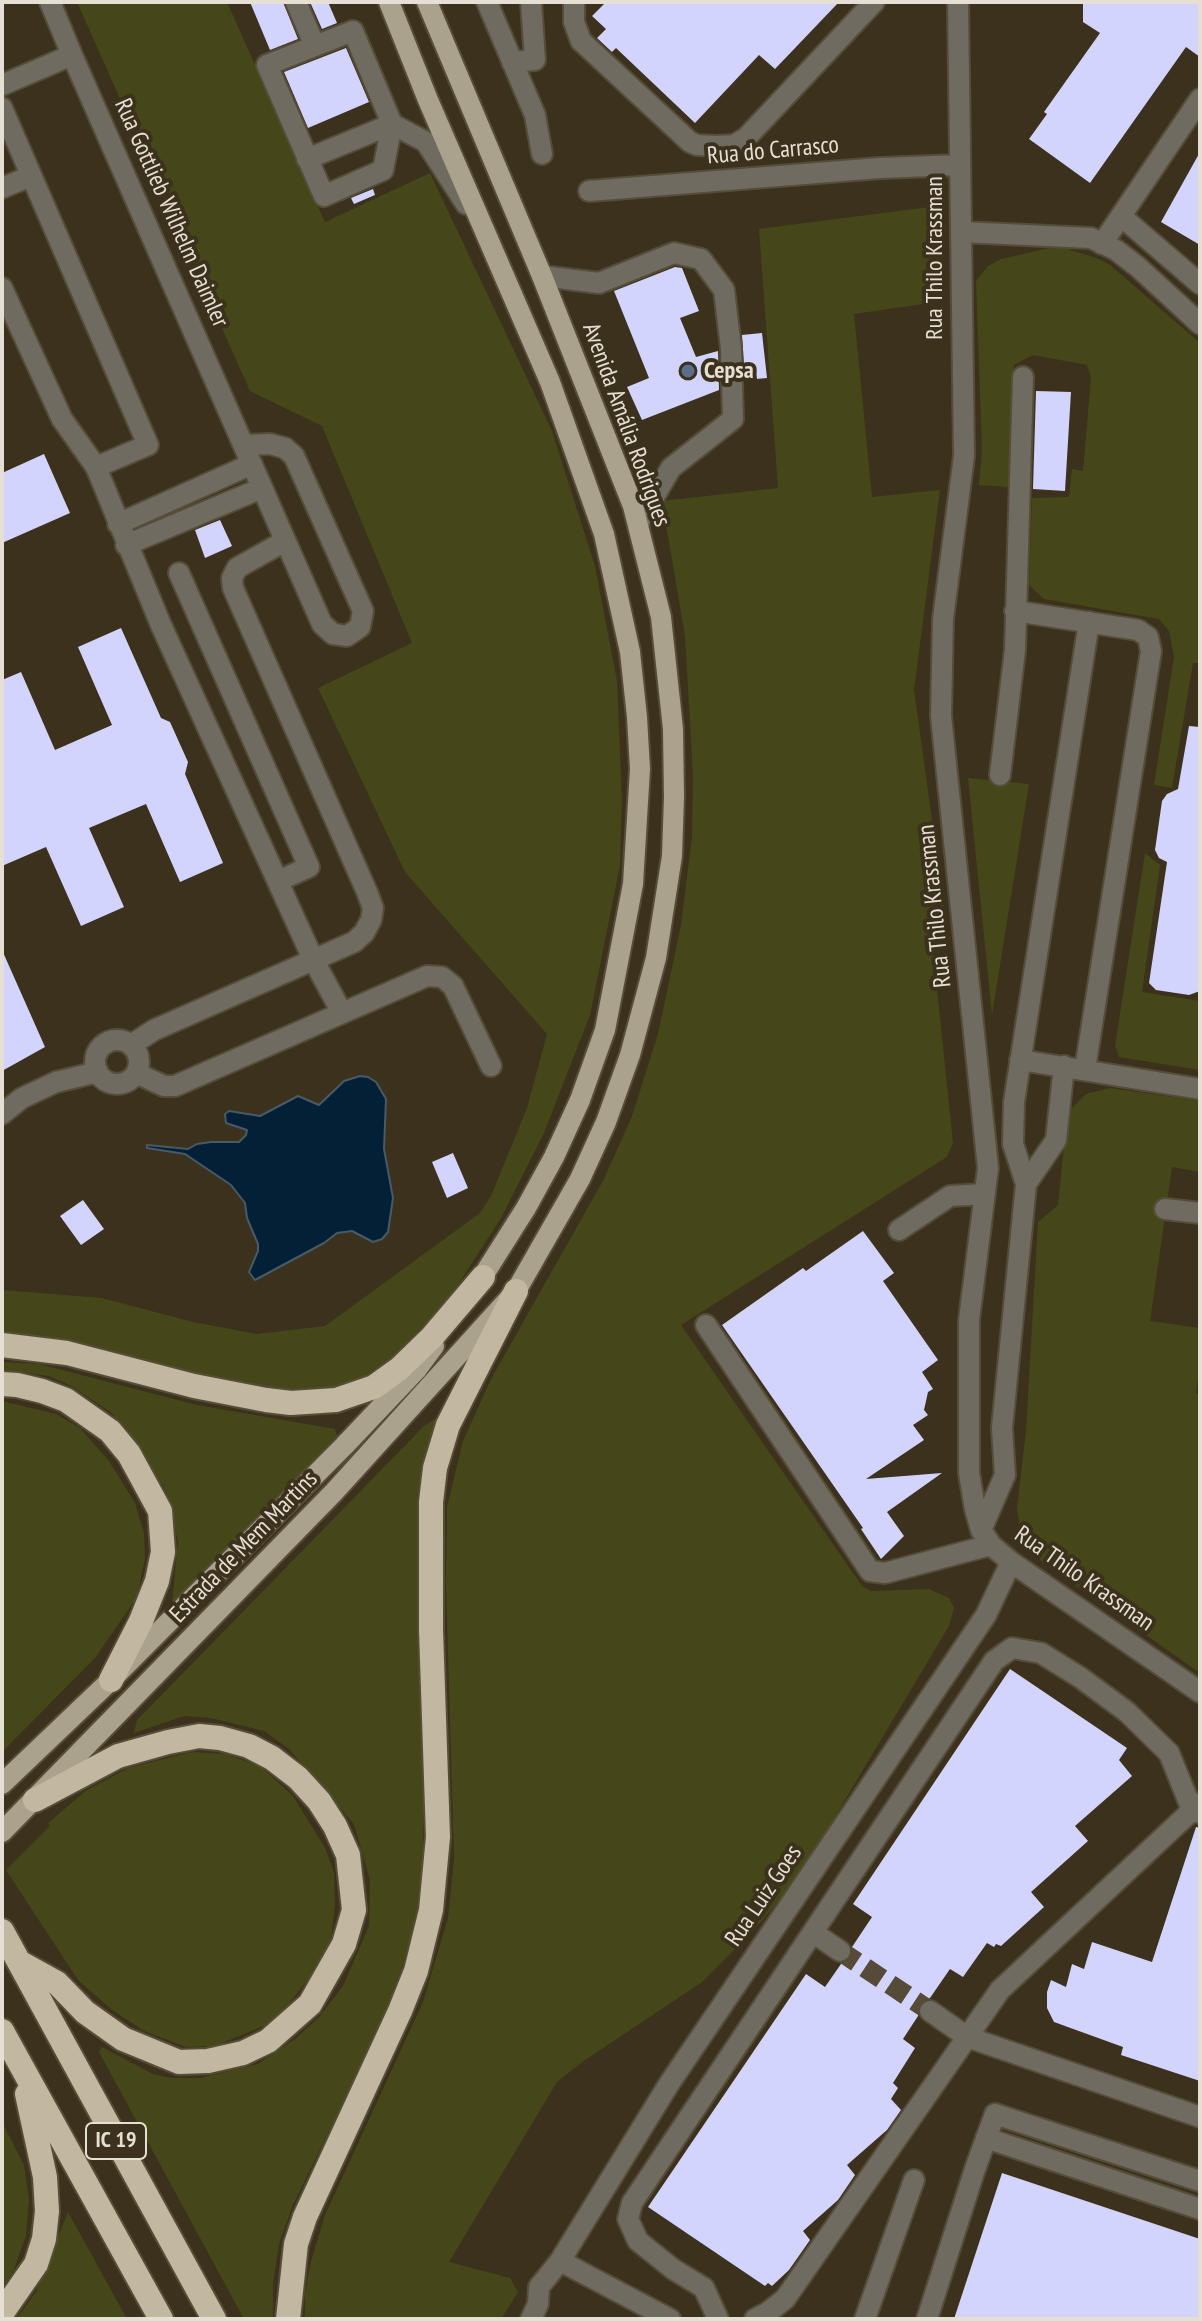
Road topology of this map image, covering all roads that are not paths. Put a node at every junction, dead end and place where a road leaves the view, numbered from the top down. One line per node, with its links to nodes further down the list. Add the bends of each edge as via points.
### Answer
1 (50, 2): 11 (street, Rua Gottlieb Wilhelm Daimler)
2 (296, 2): 10 (street)
3 (389, 2): 26 (main road)
4 (427, 2): 27 (main road, Avenida Amália Rodrigues)
5 (487, 2): 12 (street)
6 (531, 2): 12 (street, via 535,60)
7 (574, 2): 8 (street, via 581,41 690,142 717,146 746,138)
8 (874, 2)
9 (958, 2): 19 (street, Rua Thilo Krassman)
10 (315, 46): 16 (street, via 353,31); 18 (street, via 267,65)
11 (72, 55): 13 (street); 32 (street, Rua Gottlieb Wilhelm Daimler)
12 (512, 62): 17 (street, via 535,115)
13 (2, 85)
14 (1200, 99): 23 (street)
15 (2, 108): 20 (street)
16 (392, 124): 18 (street); 18 (street, via 383,170 324,196); 26 (street, via 416,134 435,152)
17 (542, 154)
18 (307, 159)
19 (960, 165): 22 (street, Rua do Carrasco); 24 (street, Rua Thilo Krassman)
20 (31, 176): 21 (street); 33 (street, via 148,445)
21 (2, 188)
22 (589, 191)
23 (1122, 217): 25 (street); 28 (street)
24 (961, 232): 25 (street, via 1091,238); 57 (street, Rua Thilo Krassman, via 964,456 943,619 941,716 986,1140)
25 (1102, 244): 30 (street, via 1138,267)
26 (494, 253): 61 (main road, via 550,382 604,534 630,652 640,769 633,884 596,1058 554,1157)
27 (542, 276): 36 (main road, Avenida Amália Rodrigues); 36 (street, via 599,283 674,253 701,259 724,290 733,419 671,468)
28 (1200, 284)
29 (2, 288): 33 (street, via 62,419)
30 (1200, 324)
31 (1023, 377): 40 (street)
32 (248, 454): 34 (street, Rua Gottlieb Wilhelm Daimler); 35 (street); 37 (street, Rua Gottlieb Wilhelm Daimler, via 270,444 294,456 363,611 360,627 347,636 333,634 322,624)
33 (96, 467): 35 (street)
34 (262, 488): 37 (street, Rua Gottlieb Wilhelm Daimler); 38 (street)
35 (118, 524): 38 (street)
36 (638, 524): 62 (main road, Avenida Amália Rodrigues, via 661,617 673,729 672,856 665,910 644,1011 606,1122)
37 (285, 541): 46 (street, via 237,568 233,588 373,908 364,933 354,942)
38 (126, 545): 43 (street)
39 (179, 573): 42 (street)
40 (1015, 611): 41 (street); 44 (street)
41 (1089, 622): 49 (street); 51 (street, via 1138,630 1148,637 1151,651)
42 (241, 715): 43 (street); 45 (street, via 309,867)
43 (208, 729): 45 (street)
44 (1000, 775)
45 (278, 881): 46 (street)
46 (313, 959): 47 (street); 48 (street)
47 (342, 1013): 50 (street, via 427,976 442,977 463,1002); 53 (street, via 175,1086)
48 (131, 1045): 52 (street, via 117,1040 103,1045 96,1057); 53 (street, via 138,1055)
49 (1020, 1060): 51 (street); 56 (street, via 1013,1144)
50 (491, 1066)
51 (1074, 1067): 54 (street); 56 (street, via 1056,1140)
52 (98, 1072): 53 (street, via 113,1083 126,1082); 55 (street, via 56,1082)
53 (136, 1073)
54 (1200, 1089)
55 (2, 1114)
56 (1026, 1184): 66 (street, via 1002,1428 1005,1475)
57 (985, 1194): 60 (street, via 950,1196); 66 (street, Rua Thilo Krassman, via 969,1334 969,1473)
58 (1165, 1209): 59 (street)
59 (1200, 1213)
60 (899, 1230)
61 (483, 1277): 64 (highway, via 399,1369 374,1387 336,1400 266,1400 67,1353); 68 (main road, Estrada de Mem Martins, via 407,1380)
62 (516, 1291): 71 (main road, Estrada de Mem Martins, via 334,1492); 91 (highway, via 448,1425 435,1468 431,1630 438,1837 431,1910 400,2011 296,2244)
63 (706, 1325): 66 (street, via 870,1571 885,1573)
64 (2, 1345)
65 (2, 1384): 68 (highway, via 66,1400 110,1431 160,1511 163,1552 157,1581)
66 (986, 1537): 67 (street, Rua Thilo Krassman)
67 (1011, 1562): 69 (street, Rua Thilo Krassman); 87 (street, Rua Luiz Goes, via 986,1615 669,2084)
68 (111, 1680): 70 (main road, Estrada de Mem Martins)
69 (1200, 1692)
70 (9, 1777)
71 (35, 1800): 73 (main road, Estrada de Mem Martins); 77 (highway, via 118,1756 168,1742 199,1736 249,1746 298,1778 327,1813 348,1855 354,1910 344,1944 310,2004 268,2041 208,2061 179,2062 123,2039 57,1983)
72 (1197, 1809): 75 (street, via 1169,1753 1127,1712 1041,1653 1012,1648 994,1661); 80 (street, via 1000,1990)
73 (2, 1832)
74 (2, 1931): 77 (highway, IC 19)
75 (814, 1933): 76 (street); 94 (street, via 632,2203 628,2219 638,2241 704,2288)
76 (840, 1951)
77 (19, 1962): 90 (highway, IC 19)
78 (930, 2011): 80 (street)
79 (2, 2031): 81 (highway, IC 19)
80 (967, 2037): 82 (street); 95 (street, via 785,2299)
81 (22, 2068): 88 (highway, via 47,2211 36,2264); 89 (highway, IC 19)
82 (1200, 2117)
83 (986, 2138): 85 (street, via 995,2114); 86 (street); 97 (street)
84 (914, 2180): 96 (street)
85 (1200, 2181)
86 (1200, 2209)
87 (560, 2261): 92 (street, Rua Luiz Goes, via 539,2287); 93 (street)
88 (2, 2313)
89 (161, 2319)
90 (214, 2319)
91 (288, 2319)
92 (531, 2319)
93 (670, 2319)
94 (718, 2319)
95 (755, 2319)
96 (865, 2319)
97 (927, 2319)

